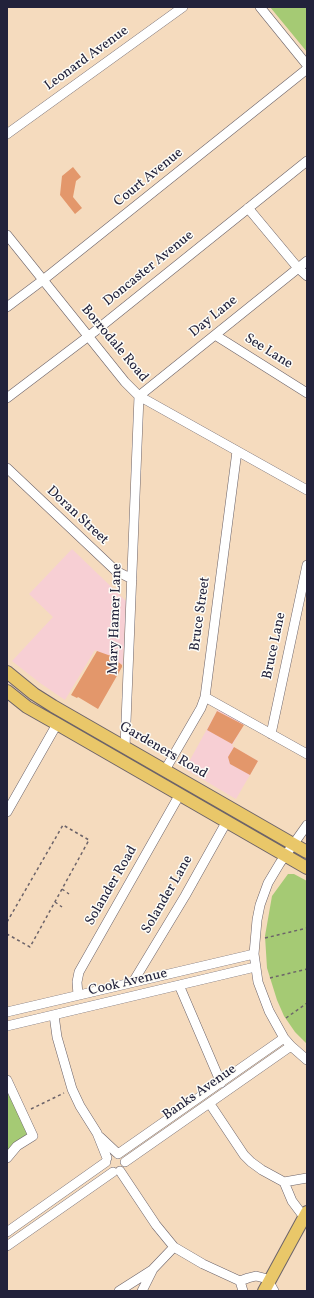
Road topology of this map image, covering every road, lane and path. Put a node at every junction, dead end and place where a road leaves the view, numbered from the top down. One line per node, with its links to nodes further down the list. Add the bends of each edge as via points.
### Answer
1 (183, 7): 5 (street, Leonard Avenue)
2 (260, 7): 3 (street)
3 (307, 65)
4 (307, 69): 12 (street, Court Avenue)
5 (7, 134)
6 (307, 161): 7 (street, Doncaster Avenue)
7 (248, 208): 10 (street); 15 (street, Doncaster Avenue)
8 (7, 235): 12 (street, Borrodale Road)
9 (307, 261): 10 (street, Day Lane)
10 (298, 268): 11 (street); 14 (street, Day Lane)
11 (307, 276)
12 (43, 280): 13 (street, Court Avenue); 15 (street, Borrodale Road)
13 (7, 307)
14 (215, 335): 16 (street, See Lane); 17 (street, Day Lane)
15 (88, 336): 17 (street, Borrodale Road); 18 (street, Doncaster Avenue)
16 (307, 393)
17 (139, 396): 19 (street, Borrodale Road); 23 (street, Mary Hamer Lane)
18 (7, 398)
19 (237, 452): 21 (street, Borrodale Road); 26 (street, Bruce Street)
20 (7, 468): 23 (street, Doran Street, via 116,571)
21 (307, 490)
22 (307, 565): 28 (street, Bruce Lane)
23 (132, 579): 29 (street, Mary Hamer Lane)
24 (7, 672): 29 (main road, Gardeners Road, via 34,694)
25 (7, 691): 27 (main road, Gardeners Road)
26 (205, 697): 28 (street); 31 (street, Bruce Street)
27 (57, 724): 32 (main road, Gardeners Road); 33 (street)
28 (271, 734): 30 (street)
29 (125, 747): 31 (main road, Gardeners Road)
30 (307, 754)
31 (165, 770): 36 (main road, Gardeners Road)
32 (180, 794): 34 (main road, Gardeners Road); 54 (street, Solander Road, via 80,972 77,982)
33 (7, 812)
34 (227, 821): 38 (main road, Gardeners Road); 52 (street, Solander Lane)
35 (307, 825): 36 (street)
36 (294, 844): 37 (main road, Gardeners Road); 38 (street)
37 (307, 852)
38 (286, 856): 39 (main road, Gardeners Road); 48 (street, via 268,883 260,905)
39 (307, 868)
40 (62, 889): 41 (path); 42 (path); 44 (path, via 89,840 63,825)
41 (69, 894)
42 (54, 902): 43 (path); 46 (path, via 30,947)
43 (62, 907)
44 (7, 922)
45 (307, 928): 47 (path)
46 (7, 934)
47 (265, 938)
48 (254, 954): 49 (street); 52 (street, Cook Avenue)
49 (255, 967): 53 (street, Cook Avenue); 60 (street, via 269,1011)
50 (307, 969): 51 (path)
51 (270, 978)
52 (133, 982): 54 (street, Cook Avenue)
53 (179, 985): 57 (street, Cook Avenue); 64 (street)
54 (78, 995): 56 (street, Cook Avenue)
55 (307, 1003): 58 (path)
56 (7, 1012)
57 (54, 1015): 59 (street, Cook Avenue); 65 (street, via 57,1037)
58 (286, 1018)
59 (7, 1026)
60 (284, 1038): 61 (street); 64 (street, Banks Avenue)
61 (291, 1046): 62 (street); 66 (street, Banks Avenue)
62 (307, 1060)
63 (7, 1080): 67 (street)
64 (221, 1082): 69 (street, Banks Avenue)
65 (72, 1089): 67 (path); 68 (street)
66 (210, 1104): 72 (street, Banks Avenue); 75 (street, via 244,1155 262,1170)
67 (22, 1114): 70 (street, via 33,1136 16,1146)
68 (97, 1133): 69 (street); 71 (street)
69 (118, 1154): 71 (street, via 111,1154); 72 (street)
70 (7, 1158)
71 (107, 1160): 73 (street, via 108,1168); 77 (street)
72 (125, 1162): 73 (street, via 124,1167)
73 (117, 1172): 78 (street); 79 (street)
74 (307, 1178): 75 (street)
75 (284, 1182): 76 (street, via 292,1201)
76 (306, 1215): 82 (main road)
77 (7, 1232)
78 (7, 1246)
79 (174, 1247): 80 (street); 81 (street, via 202,1264)
80 (153, 1269): 83 (street); 84 (street)
81 (240, 1281): 82 (street, via 256,1276 264,1278); 85 (street)
82 (269, 1286)
83 (119, 1291)
84 (142, 1291)
85 (243, 1291)

